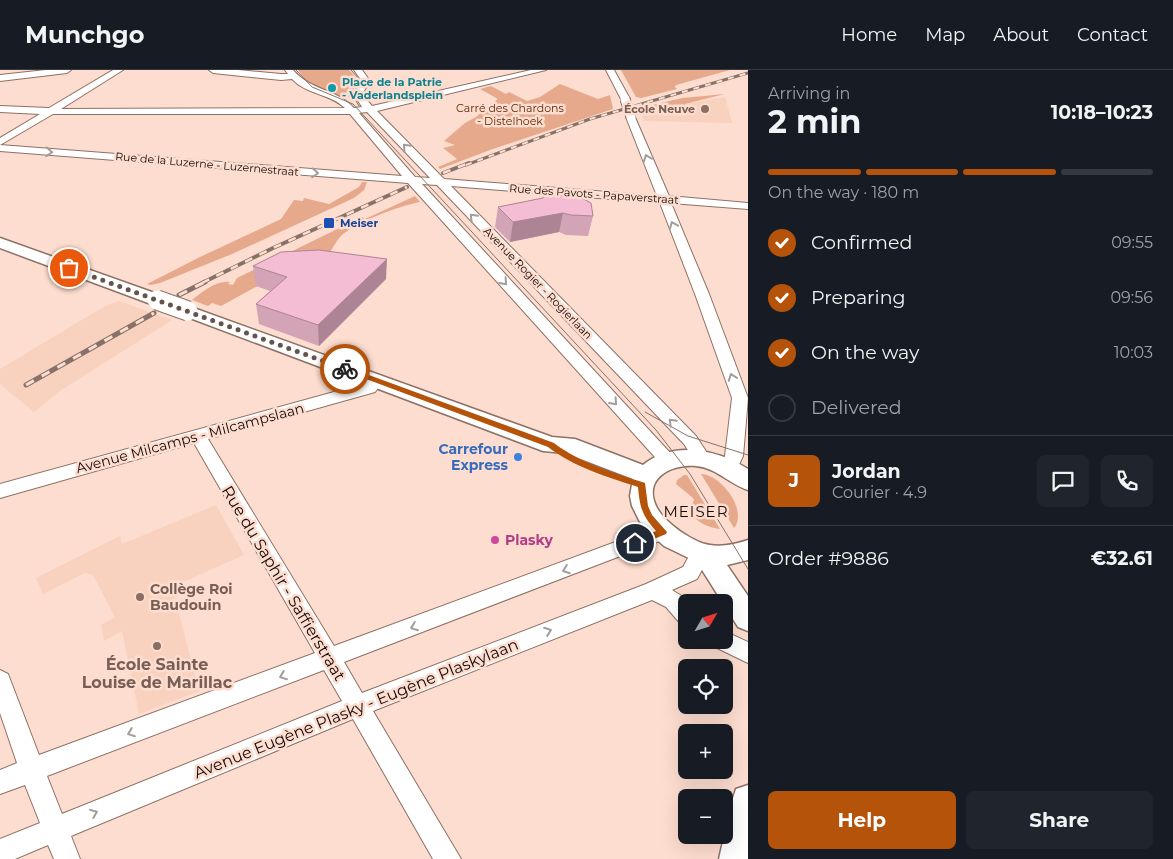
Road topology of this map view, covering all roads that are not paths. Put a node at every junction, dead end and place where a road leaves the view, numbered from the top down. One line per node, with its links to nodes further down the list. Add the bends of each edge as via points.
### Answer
1 (67, 70): 9 (street)
2 (119, 70): 13 (street)
3 (213, 70): 7 (street, via 281,77)
4 (358, 70): 12 (street, via 366,81 358,96)
5 (542, 70): 10 (street)
6 (610, 70): 19 (street, one-way to 6, bridge, via 625,99)
7 (292, 73): 14 (street, via 304,87 341,100)
8 (479, 74): 10 (street)
9 (0, 78)
10 (489, 82): 12 (street)
11 (0, 109): 13 (street)
12 (370, 109): 14 (street); 18 (street, Avenue Rogier - Rogierlaan, one-way to 12)
13 (50, 111): 14 (street); 15 (street)
14 (350, 111): 17 (street, Avenue Rogier - Rogierlaan)
15 (0, 142)
16 (0, 148): 17 (street, Rue de la Luzerne - Luzernestraat, one-way to 17)
17 (413, 180): 18 (street, Rue de la Luzerne - Luzernestraat); 26 (street, Avenue Rogier - Rogierlaan, one-way to 26)
18 (440, 182): 19 (street, Rue des Pavots - Papaverstraat); 25 (street, Avenue Rogier - Rogierlaan, one-way to 18, via 690,440)
19 (662, 199): 20 (street, Rue des Pavots - Papaverstraat); 23 (street, one-way to 19, via 740,398 702,294)
20 (748, 206)
21 (0, 243): 22 (main road, bridge)
22 (376, 380): 24 (street, Avenue Milcamps - Milcampslaan, via 369,388); 28 (main road, via 551,445 603,472)
23 (743, 426): 27 (street)
24 (198, 436): 30 (street, Avenue Milcamps - Milcampslaan); 39 (street, Rue du Saphir - Saffierstraat)
25 (702, 459): 26 (main road, via 686,457); 27 (main road)
26 (668, 461): 28 (main road, via 650,470)
27 (729, 468): 29 (main road)
28 (645, 480): 31 (main road, via 644,506 648,516)
29 (748, 481)
30 (0, 491)
31 (663, 532): 33 (main road); 39 (street, one-way to 39)
32 (748, 550): 33 (main road)
33 (704, 554): 34 (street, Avenue Eugène Plasky - Eugène Plaskylaan); 36 (main road)
34 (680, 594)
35 (678, 599): 41 (street, Avenue Eugène Plasky - Eugène Plaskylaan, one-way to 35, via 653,590)
36 (748, 619)
37 (733, 645): 38 (street)
38 (745, 651)
39 (328, 659): 41 (street, Rue du Saphir - Saffierstraat); 42 (street, one-way to 42)
40 (0, 681): 42 (street)
41 (356, 706): 45 (street, Avenue Eugène Plasky - Eugène Plaskylaan, one-way to 41); 48 (street, Rue du Saphir - Saffierstraat)
42 (32, 770): 43 (street); 45 (street)
43 (0, 782)
44 (748, 801): 49 (main road)
45 (55, 830): 46 (street, Avenue Eugène Plasky - Eugène Plaskylaan); 47 (street)
46 (0, 852)
47 (67, 859)
48 (448, 859)
49 (736, 859)

